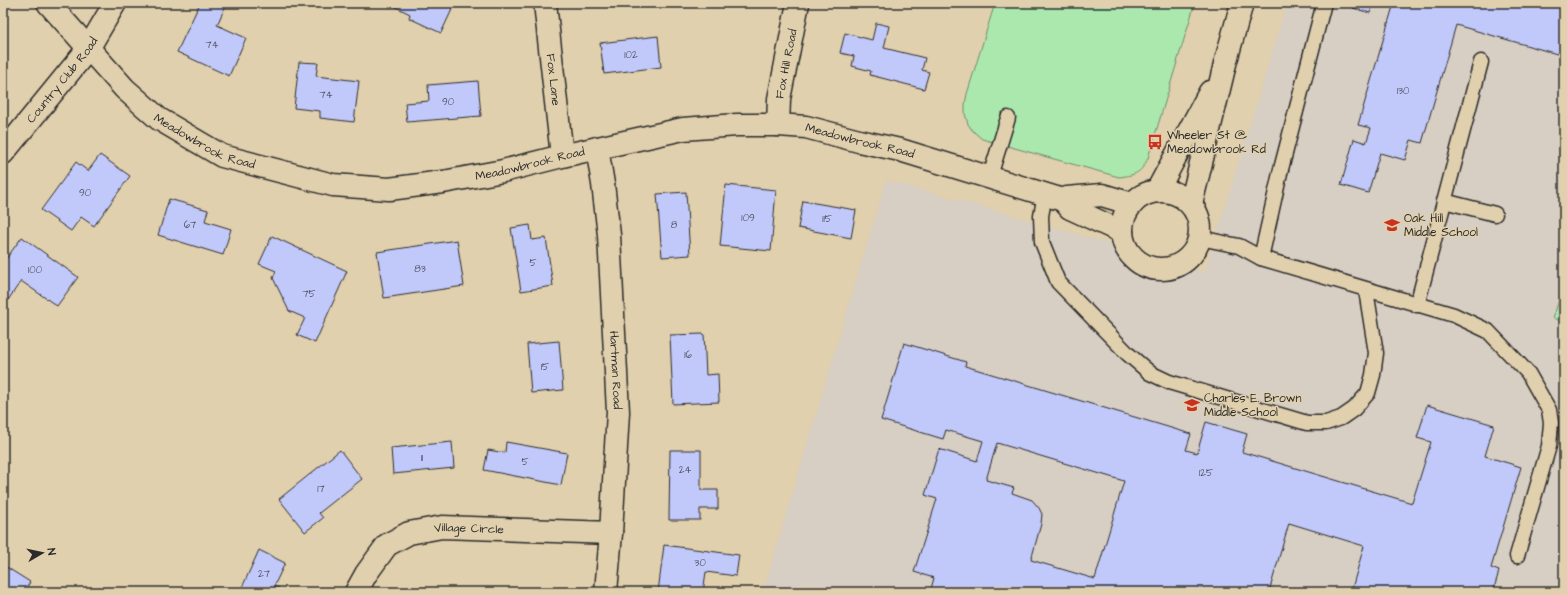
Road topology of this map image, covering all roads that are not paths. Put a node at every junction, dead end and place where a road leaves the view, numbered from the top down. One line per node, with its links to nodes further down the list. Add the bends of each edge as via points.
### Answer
1 (48, 3): 7 (street, Meadowbrook Road)
2 (116, 3): 7 (street, Country Club Road)
3 (545, 3): 14 (street, Fox Lane)
4 (798, 3): 11 (street, Fox Hill Road, via 779,99)
5 (1242, 3): 9 (street)
6 (1324, 3): 24 (lane)
7 (88, 49): 13 (street, Country Club Road); 14 (street, Meadowbrook Road, via 159,119 222,156 333,185 389,189 503,171)
8 (1481, 62): 18 (lane)
9 (1225, 64): 16 (street); 20 (street)
10 (1008, 118): 15 (lane)
11 (778, 125): 12 (street, Meadowbrook Road, via 683,129); 15 (street, Meadowbrook Road, via 806,127)
12 (597, 148): 14 (street, Meadowbrook Road); 27 (street, Hartman Road, via 609,235 618,412)
13 (3, 153)
14 (562, 156)
15 (990, 176): 17 (street, Meadowbrook Road)
16 (1157, 191): 19 (street, via 1139,197); 20 (street, via 1176,193)
17 (1054, 197): 19 (street, Meadowbrook Road, via 1102,195); 22 (street, Meadowbrook Road, via 1070,208); 25 (lane, via 1041,216 1042,242 1058,282 1128,354 1150,373 1169,382 1307,423 1326,423 1341,418 1354,409 1368,393 1373,375 1376,354)
18 (1444, 201): 21 (lane); 26 (lane)
19 (1132, 204): 22 (street, via 1125,216)
20 (1191, 204): 23 (street, via 1200,221)
21 (1495, 214)
22 (1122, 232): 23 (street, via 1124,242 1135,259 1144,265 1158,268 1173,267 1182,262 1190,256)
23 (1200, 238): 24 (lane, via 1239,246)
24 (1261, 258): 25 (lane)
25 (1366, 290): 26 (lane)
26 (1417, 305): 28 (lane, via 1454,315 1488,331 1528,373 1549,410 1549,446)
27 (611, 533): 29 (street, Village Circle, via 442,527 409,533 387,544); 30 (street, Hartman Road)
28 (1518, 556)
29 (356, 592)
30 (606, 592)

